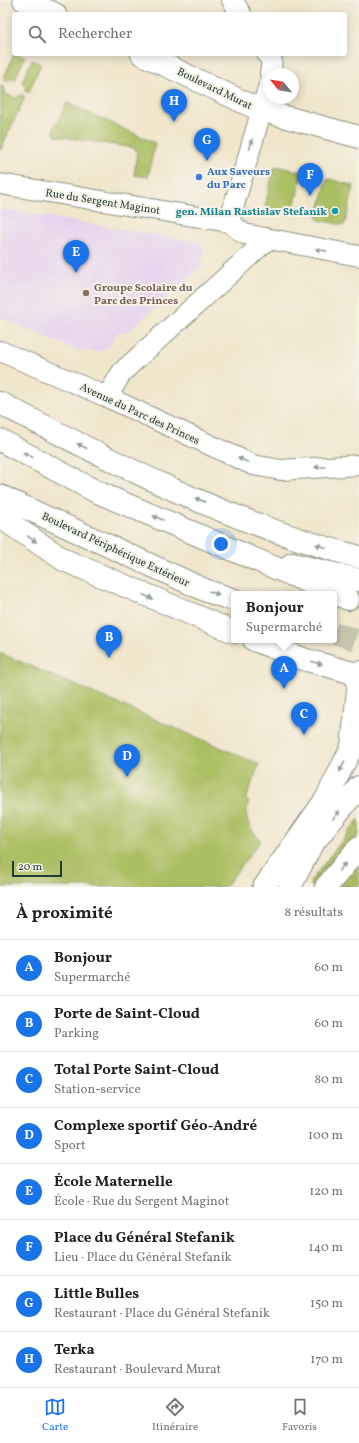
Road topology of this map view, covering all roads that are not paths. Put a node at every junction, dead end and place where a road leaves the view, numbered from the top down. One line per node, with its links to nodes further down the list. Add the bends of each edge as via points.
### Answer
1 (24, 0): 3 (main road)
2 (232, 0): 4 (street)
3 (51, 12)
4 (241, 12)
5 (146, 56): 9 (main road, Boulevard Murat)
6 (268, 56): 7 (street, via 272,61)
7 (271, 68)
8 (263, 102): 9 (street)
9 (260, 110): 10 (main road, Boulevard Murat); 12 (street, one-way to 9)
10 (359, 137)
11 (0, 184): 12 (street, Rue du Sergent Maginot)
12 (229, 222): 13 (street, via 244,234)
13 (268, 239): 14 (street, one-way to 13); 16 (street, via 122,372)
14 (359, 256)
15 (0, 351): 16 (street, Avenue du Parc des Princes)
16 (107, 397): 19 (street, Avenue du Parc des Princes, one-way to 16, via 281,470 253,465)
17 (0, 403): 23 (main road, one-way to 17, via 332,550 225,511 109,460)
18 (0, 440): 22 (main road, one-way to 18, via 95,491)
19 (359, 465)
20 (0, 496): 27 (main road, Boulevard Périphérique Extérieur, one-way to 27, via 207,591)
21 (0, 517): 29 (main road, one-way to 29, via 64,560)
22 (224, 547): 24 (main road); 25 (main road)
23 (359, 557)
24 (359, 580)
25 (329, 591)
26 (337, 594): 28 (main road)
27 (231, 599)
28 (348, 599)
29 (231, 631)
30 (262, 643): 31 (main road, one-way to 31, via 302,659)
31 (358, 674): 34 (main road, one-way to 34, via 352,747 326,799)
32 (359, 787): 35 (main road, one-way to 32, via 312,844)
33 (359, 847): 36 (main road, one-way to 33)
34 (264, 887)
35 (290, 887)
36 (326, 887)

